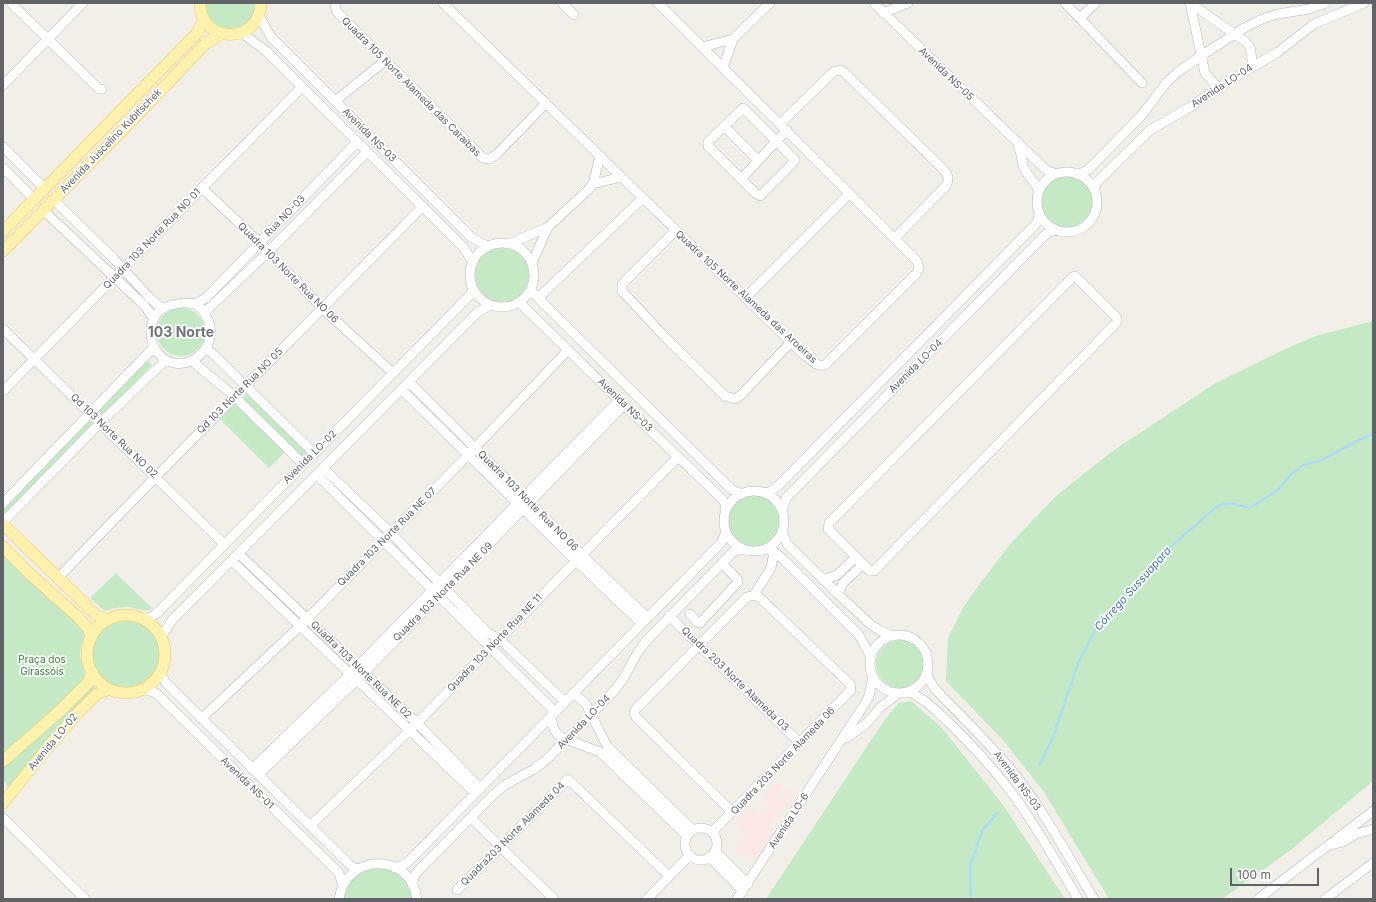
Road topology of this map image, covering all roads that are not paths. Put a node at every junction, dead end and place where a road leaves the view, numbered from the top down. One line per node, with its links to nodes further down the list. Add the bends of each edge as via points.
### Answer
1 (11, 3): 25 (street)
2 (18, 3): 25 (street)
3 (83, 3): 25 (street)
4 (200, 3): 20 (main road)
5 (261, 3): 19 (main road)
6 (335, 3): 29 (street, Quadra 105 Norte Alameda das Caraíbas, via 338,13)
7 (443, 3): 37 (street, Quadra 105 Norte Alameda das Aroeiras)
8 (562, 3): 18 (street)
9 (658, 3): 27 (street, Quadra 105 Norte Alameda das Aroeiras)
10 (770, 3): 26 (street)
11 (908, 3): 17 (street)
12 (1065, 3): 21 (street)
13 (1096, 3): 21 (street)
14 (1190, 3): 24 (street); 28 (street)
15 (1326, 3): 24 (street, via 1309,9 1273,15)
16 (1364, 3): 30 (street, Avenida LO-04, via 1314,24 1288,46)
17 (875, 6): 42 (street, Avenida NS-05)
18 (574, 14)
19 (258, 16): 22 (main road, via 250,28); 36 (street, Avenida NS-03, via 271,38)
20 (204, 18): 23 (main road, via 209,26); 54 (main road, Avenida Juscelino Kubitschek, via 198,32)
21 (1080, 18): 32 (street)
22 (242, 33): 23 (main road); 34 (street, Avenida NS-03, via 266,51)
23 (221, 34): 60 (main road, Avenida Juscelino Kubitschek, via 205,44)
24 (1234, 34): 28 (street); 30 (street, via 1248,44)
25 (49, 38): 25 (street, via 98,89 102,89 102,86); 33 (street)
26 (733, 39): 27 (street); 31 (street)
27 (702, 47): 31 (street, Quadra 105 Norte Alameda das Aroeiras)
28 (1200, 56): 35 (street, via 1205,73); 49 (street, via 1172,77 1130,129 1089,170)
29 (386, 60): 36 (street); 37 (street, Quadra 105 Norte Alameda das Caraíbas, via 484,159 496,155)
30 (1254, 66): 35 (street, Avenida LO-04)
31 (723, 68): 39 (street, Quadra 105 Norte Alameda das Aroeiras)
32 (1142, 83)
33 (3, 85)
34 (302, 87): 41 (street, Avenida NS-03); 53 (street, Quadra 103 Norte Rua NO 01)
35 (1218, 88): 55 (street, Avenida LO-04, via 1146,133 1098,181)
36 (335, 101): 71 (street, Avenida NS-03, via 471,237)
37 (546, 103): 45 (street, Quadra 105 Norte Alameda das Aroeiras)
38 (724, 126): 40 (street, via 743,108); 46 (street); 51 (street, via 708,142 708,146)
39 (783, 127): 40 (street); 57 (street, Quadra 105 Norte Alameda das Aroeiras); 68 (street, via 833,72 840,70 945,171 948,180 946,186)
40 (774, 139): 46 (street); 51 (street, via 793,157 792,165 760,196)
41 (356, 142): 44 (street, Avenida NS-03); 69 (street, Rua NO-03)
42 (1016, 142): 48 (street, Avenida NS-05, via 1046,170); 56 (street, Avenida NS-05, via 1022,154 1023,165)
43 (3, 147): 54 (street)
44 (367, 152): 61 (street, Avenida NS-03); 73 (street)
45 (600, 156): 50 (street, Quadra 105 Norte Alameda das Aroeiras); 52 (street)
46 (758, 160): 51 (street)
47 (3, 168): 59 (street)
48 (1056, 174): 49 (street, via 1067,172); 56 (street, via 1046,181)
49 (1078, 175): 55 (street, via 1088,181)
50 (621, 177): 52 (street); 58 (street, Quadra 105 Norte Alameda das Aroeiras)
51 (741, 179)
52 (593, 184): 64 (street)
53 (202, 188): 69 (street, Quadra 103 Norte Rua NO 06); 76 (street, Quadra 103 Norte Rua NO 01)
54 (45, 189): 59 (main road, Avenida Juscelino Kubitschek)
55 (1094, 189): 66 (street, via 1096,207 1090,222 1075,231)
56 (1039, 192): 63 (street, Avenida NS-05, via 1037,201)
57 (850, 193): 68 (street, Quadra 105 Norte Alameda das Aroeiras); 81 (street)
58 (643, 198): 65 (street, Quadra 105 Norte Alameda das Aroeiras); 80 (street)
59 (34, 199): 67 (main road, Avenida Juscelino Kubitschek)
60 (54, 200): 62 (main road, Avenida Juscelino Kubitschek); 76 (street)
61 (423, 206): 74 (street, Avenida NS-03, via 463,247); 86 (street, Qd 103 Norte Rua NO 05)
62 (43, 210): 72 (main road, Avenida Juscelino Kubitschek); 77 (street)
63 (1040, 214): 66 (street, via 1046,224); 113 (street, Avenida LO-04, via 1038,222 783,481 775,489)
64 (548, 227): 70 (street); 75 (street)
65 (676, 230): 81 (street, Quadra 105 Norte Alameda das Aroeiras); 90 (street, via 622,285 622,291 664,336 729,398 735,399)
66 (1057, 230): 118 (street, Avenida LO-04, via 1046,234 786,498)
67 (3, 231)
68 (894, 238): 90 (street, Quadra 105 Norte Alameda das Aroeiras, via 917,261 918,272 828,363 822,366 816,364)
69 (259, 242): 73 (street, Quadra 103 Norte Rua NO 06); 83 (street, Rua NO-03, via 206,298)
70 (509, 244): 71 (street); 75 (street, via 519,248)
71 (488, 247): 74 (street, via 479,253)
72 (3, 251)
73 (268, 252): 86 (street, Quadra 103 Norte Rua NO 06); 87 (street)
74 (473, 262): 78 (street, via 470,272)
75 (532, 263): 79 (street, via 534,279)
76 (123, 269): 77 (street, Quadra 103 Norte Rua NO 01); 85 (street)
77 (114, 278): 88 (street, via 144,305); 94 (street, Quadra 103 Norte Rua NO 01)
78 (473, 289): 84 (street); 97 (street, Avenida LO-02)
79 (531, 291): 80 (street, Avenida NS-03); 82 (street)
80 (538, 298): 114 (street, Avenida NS-03, via 735,492)
81 (745, 298): 90 (street, Quadra 105 Norte Alameda das Aroeiras)
82 (520, 302): 84 (street, via 506,307); 93 (street, Avenida NS-03)
83 (195, 304): 85 (street, via 183,303); 87 (street)
84 (490, 305): 98 (street, Avenida LO-02, via 478,312)
85 (163, 309): 88 (street)
86 (322, 309): 97 (street, Quadra 103 Norte Rua NO 06); 99 (street, Qd 103 Norte Rua NO 05)
87 (204, 313): 92 (street, via 211,332)
88 (154, 319): 91 (street, via 150,335)
89 (3, 329): 94 (street, Qd 103 Norte Rua NO 02)
90 (791, 342)
91 (154, 347): 95 (street); 104 (street)
92 (206, 349): 96 (street); 99 (street)
93 (568, 350): 103 (street, Avenida NS-03); 106 (street, Quadra 103 Norte Rua NE 07)
94 (34, 360): 101 (street, Quadra 103 Norte Rua NO 01); 104 (street, Qd 103 Norte Rua NO 02)
95 (166, 360): 96 (street, via 182,363); 105 (street)
96 (192, 361): 102 (street)
97 (393, 373): 107 (street, Avenida LO-02)
98 (409, 382): 100 (street, Avenida LO-02); 106 (street, Quadra 103 Norte Rua NO 06)
99 (245, 385): 102 (street, Qd 103 Norte Rua NO 05); 107 (street)
100 (401, 390): 108 (street, Quadra 103 Norte Rua NO 06); 111 (street, Avenida LO-02)
101 (3, 391)
102 (234, 396): 110 (street); 112 (street, Qd 103 Norte Rua NO 05)
103 (622, 403): 109 (street, Avenida NS-03); 116 (street, Quadra 103 Norte Rua NE 09)
104 (90, 413): 105 (street, Qd 103 Norte Rua NO 02); 115 (street)
105 (100, 423): 112 (street, Qd 103 Norte Rua NO 02); 119 (street)
106 (475, 448): 108 (street, Quadra 103 Norte Rua NE 07); 116 (street, Quadra 103 Norte Rua NO 06)
107 (314, 453): 110 (street, Avenida LO-02)
108 (468, 456): 116 (street, Quadra 103 Norte Rua NO 06); 122 (street, Quadra 103 Norte Rua NE 07)
109 (678, 457): 117 (street, Avenida NS-03, via 721,498); 131 (street, Quadra 103 Norte Rua NE 11)
110 (303, 464): 124 (street, Avenida LO-02)
111 (320, 472): 122 (street); 123 (street); 129 (street, Avenida LO-02)
112 (156, 476): 124 (street, Qd 103 Norte Rua NO 02); 135 (street, Qd 103 Norte Rua NO 05)
113 (765, 493): 114 (street, via 752,491); 118 (street, via 774,498)
114 (742, 494): 117 (street, via 731,501)
115 (3, 503)
116 (524, 503): 131 (street, Quadra 103 Norte Rua NO 06); 137 (street, Quadra 103 Norte Rua NE 09)
117 (726, 510): 121 (street)
118 (782, 510): 120 (street, Avenida NS-03)
119 (3, 523): 135 (main road)
120 (782, 531): 126 (street, via 774,543); 136 (street, Avenida NS-03, via 787,544)
121 (726, 532): 127 (street, via 733,542); 145 (street, via 721,543)
122 (391, 533): 123 (street, Quadra 103 Norte Rua NE 07); 137 (street)
123 (383, 541): 137 (street); 143 (street, Quadra 103 Norte Rua NE 07)
124 (224, 544): 142 (street, Avenida LO-02, via 156,614)
125 (3, 547): 149 (main road, via 87,625)
126 (764, 548): 127 (street, via 755,551); 128 (street)
127 (743, 549): 133 (street, Avenida LO-04, via 733,552)
128 (774, 552): 139 (street, via 771,568); 153 (street, via 859,635)
129 (239, 554): 132 (street, Avenida LO-02); 143 (street, Quadra 103 Norte Rua NE 02)
130 (856, 557): 134 (street); 134 (street, via 828,529 829,523 1073,277 1077,277 1117,318 1117,322 874,571 870,571); 136 (street, via 837,575)
131 (579, 558): 145 (street, Quadra 103 Norte Rua NO 06); 150 (street, Quadra 103 Norte Rua NE 11)
132 (232, 561): 146 (street, Quadra 103 Norte Rua NE 02); 148 (street, Avenida LO-02, via 176,616)
133 (722, 563): 140 (street, via 736,576 738,582 700,622); 141 (street, Avenida LO-04)
134 (863, 564): 138 (street, via 843,583)
135 (58, 578): 144 (main road, via 98,616)
136 (823, 580): 138 (street, Avenida NS-03)
137 (439, 590): 150 (street, via 488,633); 152 (street); 156 (street, Quadra 103 Norte Rua NE 09)
138 (838, 594): 147 (street, Avenida NS-03, via 870,624)
139 (754, 595): 151 (street, via 747,597); 172 (street, Quadra 203 Norte Alameda 06, via 765,602 850,684 850,692)
140 (690, 614)
141 (669, 616): 151 (street, Quadra 203 Norte Alameda 03); 167 (street, Avenida LO-04, via 643,645 622,681)
142 (141, 618): 144 (main road, via 123,616); 148 (main road, via 154,627)
143 (307, 618): 146 (street, Quadra 103 Norte Rua NE 07); 156 (street, Quadra 103 Norte Rua NE 02)
144 (108, 620): 149 (main road)
145 (645, 621): 164 (street)
146 (300, 626): 157 (street, Quadra 103 Norte Rua NE 02); 168 (street, Quadra 103 Norte Rua NE 07)
147 (893, 636): 153 (street, via 879,643); 158 (street, Avenida NS-03, via 908,636 921,644 928,660)
148 (161, 637): 154 (main road, via 165,653)
149 (91, 638): 155 (main road, via 88,654)
150 (499, 639): 152 (street, Quadra 103 Norte Rua NE 11); 165 (street)
151 (700, 645): 172 (street, Quadra 203 Norte Alameda 03); 179 (street, via 636,709 634,715)
152 (491, 648): 166 (street); 169 (street, Quadra 103 Norte Rua NE 11)
153 (871, 657): 159 (street, via 870,668)
154 (161, 670): 161 (main road); 168 (street, Avenida NS-01, via 165,683)
155 (92, 672): 160 (main road, via 100,683); 173 (main road, Avenida LO-02, via 88,683)
156 (359, 673): 157 (street, Quadra 103 Norte Rua NE 09); 169 (street, Quadra 103 Norte Rua NE 02); 174 (street, Quadra 103 Norte Rua NE 09)
157 (350, 674): 174 (street, Quadra 103 Norte Rua NE 09)
158 (927, 674): 162 (street, via 919,686); 204 (street, Avenida NS-03, via 937,691 999,755 1024,786)
159 (873, 678): 163 (street, via 883,689); 171 (street, Avenida LO-6, via 867,700)
160 (109, 689): 161 (main road, via 126,693); 177 (main road, Avenida LO-02, via 97,694 78,712)
161 (143, 689): 195 (street, Avenida NS-01, via 156,693 338,872)
162 (908, 692): 163 (street); 203 (street, Avenida NS-03, via 930,705 962,735 996,773 1030,820)
163 (899, 693): 171 (street, via 884,704 866,724)
164 (572, 695): 165 (street); 167 (street, via 584,701)
165 (565, 702): 166 (street)
166 (553, 714): 170 (street, via 553,727 557,734); 176 (street)
167 (592, 714): 170 (street, Avenida LO-04); 185 (street, via 607,746)
168 (201, 719): 174 (street, Avenida NS-01)
169 (413, 726): 176 (street, Quadra 103 Norte Rua NE 02); 182 (street, Quadra 103 Norte Rua NE 11)
170 (567, 739): 181 (street, Avenida LO-04, via 537,767 500,789); 185 (street, via 600,752)
171 (840, 742): 197 (street, Avenida LO-6)
172 (800, 743): 179 (street, Quadra 203 Norte Alameda 06)
173 (3, 761)
174 (255, 772): 182 (street, Avenida NS-01)
175 (3, 786): 177 (main road)
176 (478, 791): 191 (street, via 406,863)
177 (3, 802)
178 (1373, 811): 187 (street)
179 (732, 812): 184 (street, Quadra 203 Norte Alameda 06)
180 (3, 818): 198 (street)
181 (471, 818): 186 (street); 194 (street, Avenida LO-04, via 416,873)
182 (310, 826): 192 (street, Avenida NS-01, via 349,864)
183 (1373, 829): 187 (street)
184 (712, 832): 185 (street, via 703,828); 188 (street, via 717,842)
185 (690, 833): 189 (street, via 685,845)
186 (501, 846): 193 (street, Quadra203 Norte Alameda 04, via 568,779); 196 (street, Quadra203 Norte Alameda 04); 201 (street)
187 (1328, 846): 205 (street)
188 (712, 854): 189 (street, via 704,860 698,860); 197 (street)
189 (690, 855): 193 (street)
190 (1373, 863): 206 (street)
191 (396, 868): 192 (street, via 377,864); 194 (street)
192 (359, 869): 195 (street, via 350,875)
193 (669, 876): 202 (street)
194 (412, 884): 200 (street)
195 (343, 886): 199 (street)
196 (458, 890)
197 (742, 891)
198 (85, 899)
199 (339, 899)
200 (417, 899)
201 (554, 899)
202 (647, 899)
203 (1078, 899)
204 (1094, 899)
205 (1258, 899)
206 (1325, 899)

